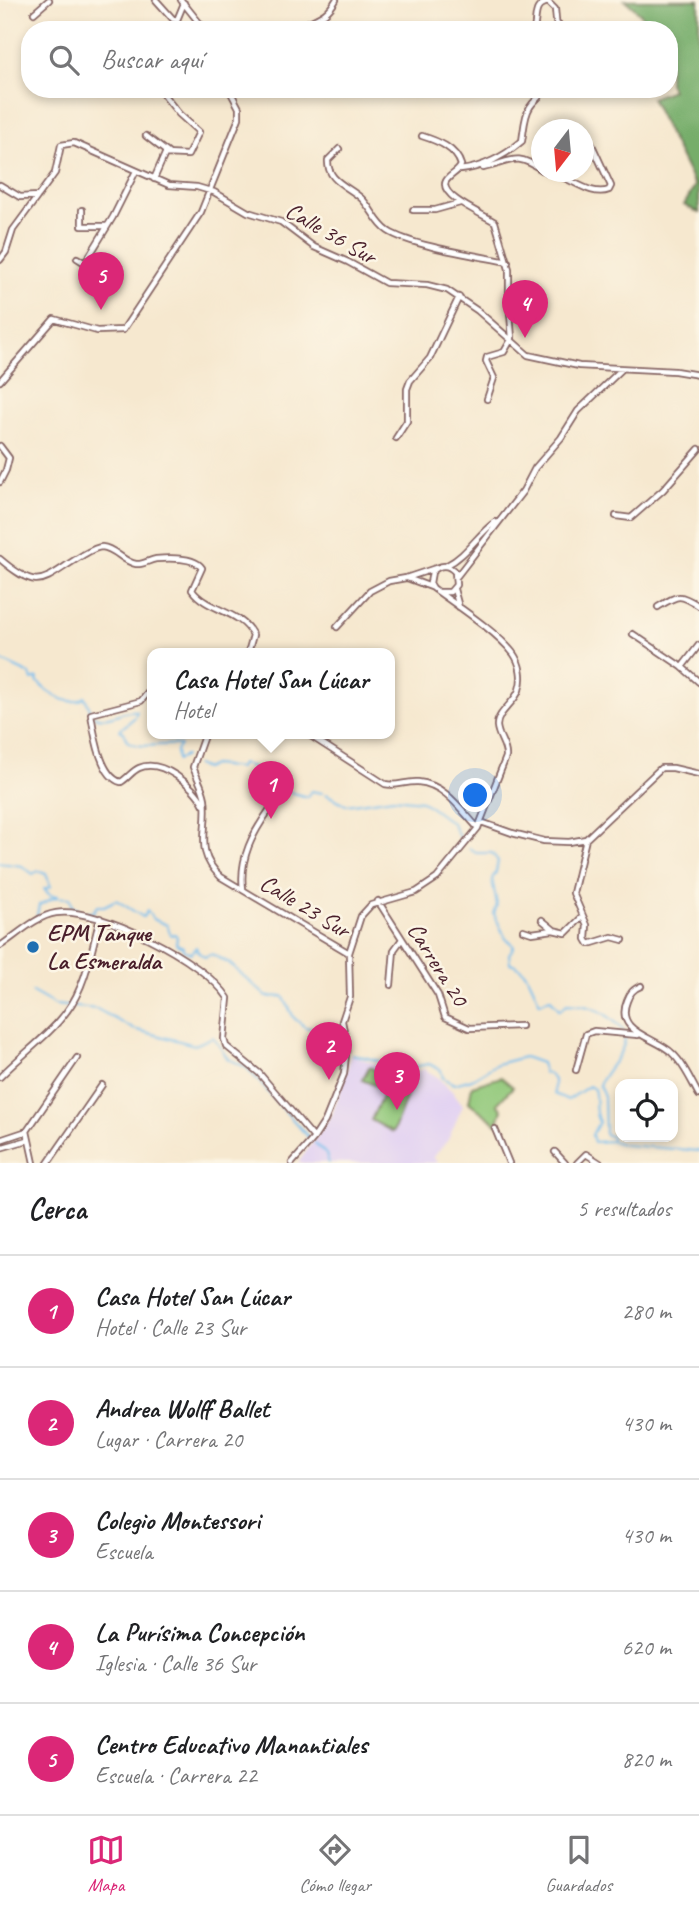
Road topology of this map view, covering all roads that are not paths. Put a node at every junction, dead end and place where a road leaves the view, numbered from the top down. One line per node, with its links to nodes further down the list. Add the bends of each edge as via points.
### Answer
1 (49, 0): 5 (street)
2 (156, 0): 4 (street, via 177,20)
3 (336, 0): 7 (street, via 329,13)
4 (183, 1): 6 (street)
5 (34, 13)
6 (198, 21)
7 (314, 21)
8 (535, 21): 9 (street, via 541,4 551,4)
9 (555, 21)
10 (166, 98): 17 (street, via 199,132 188,155)
11 (234, 98): 25 (street, via 239,118)
12 (538, 98): 19 (street, via 527,113 522,141)
13 (146, 136): 17 (street)
14 (422, 136): 21 (street, via 453,151)
15 (339, 149): 33 (street, via 328,160 328,170 361,198 387,230 416,242)
16 (594, 149): 23 (street, via 610,190 598,193)
17 (168, 153): 22 (street)
18 (531, 163): 19 (street, via 519,158)
19 (479, 167): 21 (street)
20 (136, 170): 22 (street, Calle 36 Sur); 26 (street, Calle 36 Sur, via 82,146 61,145 55,173); 30 (street)
21 (460, 170): 27 (street, via 445,187)
22 (154, 179): 25 (street, Calle 36 Sur)
23 (575, 182)
24 (0, 185): 26 (street, via 20,197)
25 (209, 190): 34 (street, Calle 36 Sur, via 248,212 281,222 314,247 376,279 439,287); 38 (street, via 201,212 123,330 97,331 54,319)
26 (38, 196): 32 (street, via 13,230)
27 (460, 203): 28 (street); 33 (street, via 495,222)
28 (413, 210)
29 (82, 211): 30 (street, via 82,226)
30 (107, 226): 31 (street, via 85,263)
31 (77, 258)
32 (0, 260)
33 (508, 262): 35 (street)
34 (459, 297): 35 (street, Calle 36 Sur); 40 (street, via 429,358 410,381 407,421)
35 (511, 342): 36 (street, Calle 36 Sur, via 528,355 549,361); 39 (street, via 504,352 487,357 494,378)
36 (621, 370): 37 (street, Calle 36 Sur); 45 (street, via 578,411)
37 (699, 376)
38 (0, 382)
39 (487, 399)
40 (396, 438)
41 (0, 446): 43 (street, via 9,458)
42 (699, 449): 44 (street, via 663,491 631,518)
43 (0, 482)
44 (616, 516)
45 (499, 520): 47 (street); 49 (street)
46 (0, 559): 60 (street, via 33,581 46,579 101,547 133,564 156,559 199,563 201,573 191,590 251,630)
47 (444, 566): 48 (street); 49 (street)
48 (436, 568): 50 (street); 51 (street, via 430,577)
49 (457, 577): 52 (street)
50 (406, 578): 51 (street); 57 (street, via 370,591)
51 (433, 588): 53 (street)
52 (454, 589): 53 (street); 56 (street)
53 (439, 592): 56 (street, Carrera 20)
54 (699, 606): 55 (street, via 678,596)
55 (658, 607)
56 (459, 608): 69 (street, Carrera 20, via 513,653 521,674 518,693 498,720 506,757)
57 (337, 627)
58 (633, 634): 61 (street)
59 (699, 646): 61 (street)
60 (249, 648)
61 (682, 667): 62 (street)
62 (699, 682)
63 (147, 694): 67 (street, via 141,701 91,714 105,768 121,782 140,767 164,768 192,787)
64 (203, 739): 67 (street, Calle 23 Sur, via 193,767)
65 (315, 739): 70 (street, via 385,784 415,781 437,787)
66 (699, 774): 71 (street, via 667,767 653,774)
67 (205, 809): 72 (street, Calle 23 Sur, via 203,850 207,862 221,877)
68 (270, 809): 72 (street, Calle 23 Sur, via 244,856)
69 (481, 822): 70 (street, Carrera 20); 71 (street, via 544,841)
70 (478, 828): 73 (street, Carrera 20, via 429,884)
71 (586, 839): 74 (street, via 573,893)
72 (243, 889): 82 (street, Calle 23 Sur)
73 (378, 901): 79 (street, Carrera 20); 82 (street, via 361,916)
74 (583, 916): 78 (street, via 568,932); 80 (street, via 589,944 612,937)
75 (100, 918): 81 (street, via 52,913); 89 (street, via 72,1005); 94 (street, via 187,960 225,993 229,1004 226,1046 259,1073)
76 (542, 920): 78 (street)
77 (523, 930): 78 (street)
78 (553, 930)
79 (402, 939): 83 (street, via 394,950); 85 (street, Carrera 20, via 450,1021 469,1028)
80 (623, 940)
81 (0, 946)
82 (349, 953): 94 (street, via 350,997 342,1021 347,1045 344,1074)
83 (391, 985)
84 (641, 986): 86 (street, via 631,992 624,1009 626,1021)
85 (522, 1026)
86 (639, 1035): 88 (street, via 586,1034); 91 (street, via 673,1053)
87 (77, 1058): 93 (street)
88 (576, 1070)
89 (0, 1077)
90 (102, 1085): 100 (street)
91 (699, 1095)
92 (495, 1129): 102 (street)
93 (27, 1131): 95 (street); 96 (street)
94 (314, 1138): 101 (street)
95 (0, 1140)
96 (28, 1140): 97 (street); 99 (street)
97 (0, 1148)
98 (555, 1152): 103 (street)
99 (34, 1163)
100 (48, 1163)
101 (293, 1163)
102 (509, 1163)
103 (565, 1163)
104 (576, 1163): 105 (street, via 586,1154)
105 (600, 1163)

